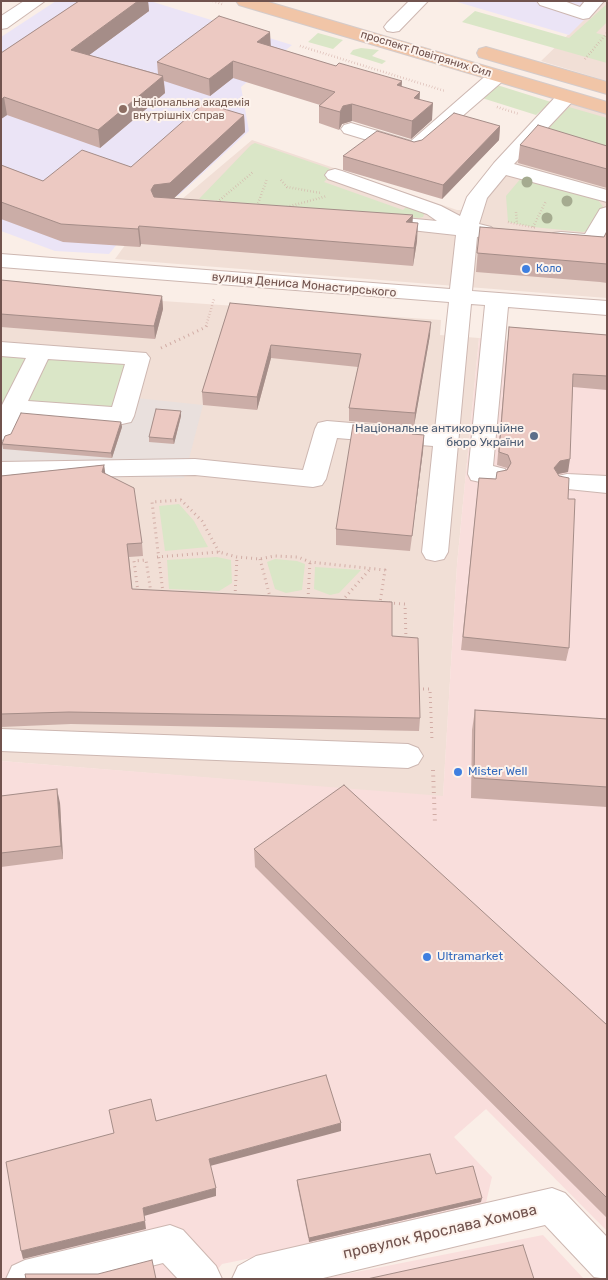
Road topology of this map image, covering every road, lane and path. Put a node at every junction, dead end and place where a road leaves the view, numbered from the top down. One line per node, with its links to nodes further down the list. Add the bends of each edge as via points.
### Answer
1 (36, 1): 7 (street)
2 (245, 1): 14 (main road, проспект Повітряних Сил)
3 (305, 1): 8 (main road, проспект Повітряних Сил)
4 (419, 1): 8 (street)
5 (595, 1): 6 (street, via 583,14)
6 (550, 2)
7 (1, 24)
8 (393, 26): 9 (main road, проспект Повітряних Сил)
9 (412, 32)
10 (607, 32): 13 (path)
11 (300, 46): 17 (path)
12 (469, 48): 15 (main road, проспект Повітряних Сил)
13 (583, 61)
14 (497, 76): 16 (main road, проспект Повітряних Сил); 17 (street)
15 (607, 88)
16 (566, 97): 18 (main road, проспект Повітряних Сил); 19 (street)
17 (471, 99): 19 (path); 20 (street, via 414,148)
18 (607, 108)
19 (543, 122): 21 (street)
20 (351, 129)
21 (501, 167): 26 (street); 35 (street, via 477,197)
22 (253, 172): 28 (path)
23 (335, 175): 35 (street, via 434,210)
24 (267, 179): 31 (path)
25 (281, 180): 32 (path, via 287,187 332,195 287,207)
26 (607, 196)
27 (548, 198): 34 (path, via 533,227)
28 (212, 206)
29 (516, 212): 34 (path)
30 (607, 213): 36 (street, via 592,241)
31 (255, 214)
32 (285, 216)
33 (363, 221): 35 (street)
34 (510, 226): 35 (street)
35 (467, 229): 39 (street)
36 (544, 236)
37 (1, 260): 39 (street, вулиця Дениса Монастирського)
38 (214, 297): 44 (path, via 206,327)
39 (460, 298): 40 (street, вулиця Дениса Монастирського); 47 (street)
40 (497, 300): 41 (street, вулиця Дениса Монастирського); 49 (street, via 480,474)
41 (607, 308)
42 (1, 350): 43 (street)
43 (41, 352): 44 (street); 45 (street)
44 (138, 358): 45 (street, via 122,416)
45 (14, 408): 46 (street)
46 (1, 432)
47 (447, 439): 48 (street, via 327,429 313,479 195,467); 53 (street)
48 (1, 470)
49 (496, 475)
50 (567, 482): 51 (street)
51 (607, 485)
52 (218, 552): 54 (path); 54 (path, via 202,521 181,500 152,502); 55 (path)
53 (436, 552)
54 (157, 557): 59 (path)
55 (237, 557): 56 (path); 63 (path)
56 (260, 559): 57 (path, via 298,557); 66 (path)
57 (310, 562): 58 (path); 69 (path)
58 (370, 568): 72 (path); 75 (path, via 385,570)
59 (162, 592): 60 (path); 61 (path, via 150,593 146,560 134,561)
60 (171, 593)
61 (138, 594)
62 (226, 596): 63 (path)
63 (235, 596): 64 (path)
64 (244, 596)
65 (261, 597): 66 (path)
66 (270, 597): 67 (path)
67 (280, 597)
68 (298, 598): 69 (path)
69 (308, 599): 70 (path)
70 (316, 599)
71 (334, 600): 72 (path)
72 (342, 601): 73 (path)
73 (352, 601)
74 (371, 602): 75 (path)
75 (380, 603): 76 (path, via 405,604)
76 (406, 641)
77 (418, 689): 79 (path, via 430,689)
78 (6, 736): 79 (street)
79 (425, 757): 80 (path)
80 (435, 824)
81 (607, 1264): 84 (street, провулок Ярослава Хомова, via 552,1206 256,1275)
82 (25, 1279): 83 (street, via 170,1243)
83 (203, 1279)
84 (251, 1279)

